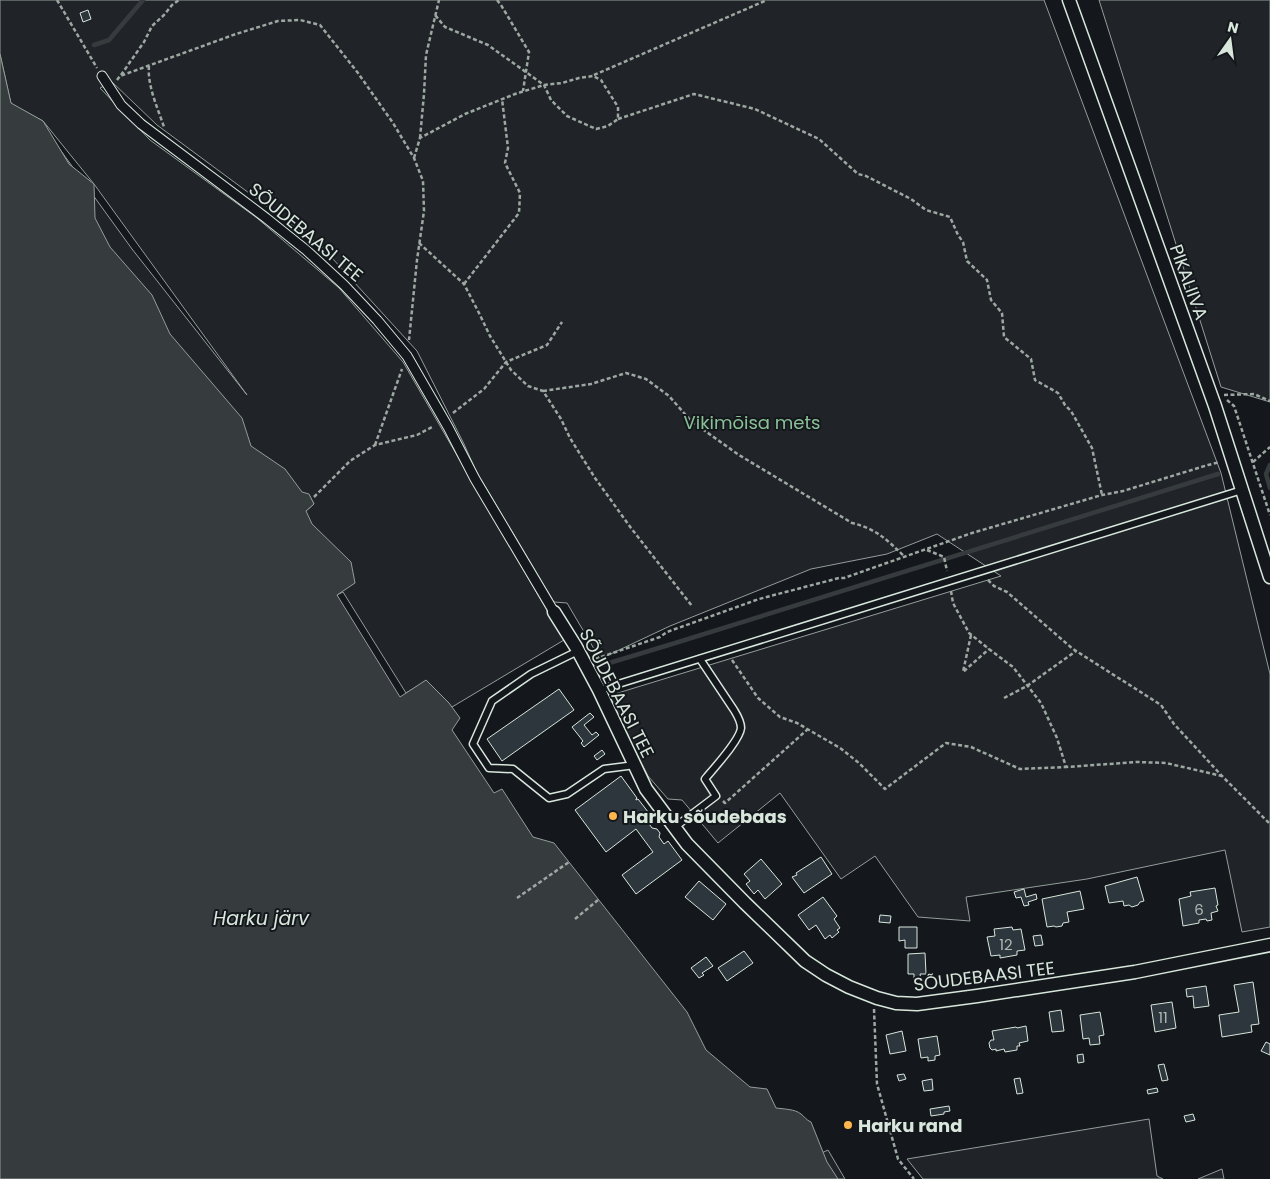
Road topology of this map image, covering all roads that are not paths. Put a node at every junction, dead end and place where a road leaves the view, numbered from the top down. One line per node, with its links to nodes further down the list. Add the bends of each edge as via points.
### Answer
1 (1069, 0): 3 (street, PIKALIIVA, via 1215,406)
2 (102, 76): 5 (street, SÕUDEBAASI TEE, via 121,105 141,124 306,250 377,320 407,356)
3 (1242, 490): 4 (street, PIKALIIVA); 7 (lane)
4 (1270, 577)
5 (554, 612): 6 (street, SÕUDEBAASI TEE)
6 (581, 657): 8 (street, SÕUDEBAASI TEE); 9 (lane, via 531,674 492,701 473,744 489,768 513,769 549,798 567,794 604,769)
7 (700, 659): 8 (lane); 10 (lane, via 734,710 741,728 736,740 705,779 716,796)
8 (599, 690): 9 (street, SÕUDEBAASI TEE)
9 (634, 765): 10 (street, SÕUDEBAASI TEE, via 646,789)
10 (675, 827): 11 (street, SÕUDEBAASI TEE, via 739,897 806,961 841,983 896,1003 917,1004 1135,972)
11 (1270, 945)

